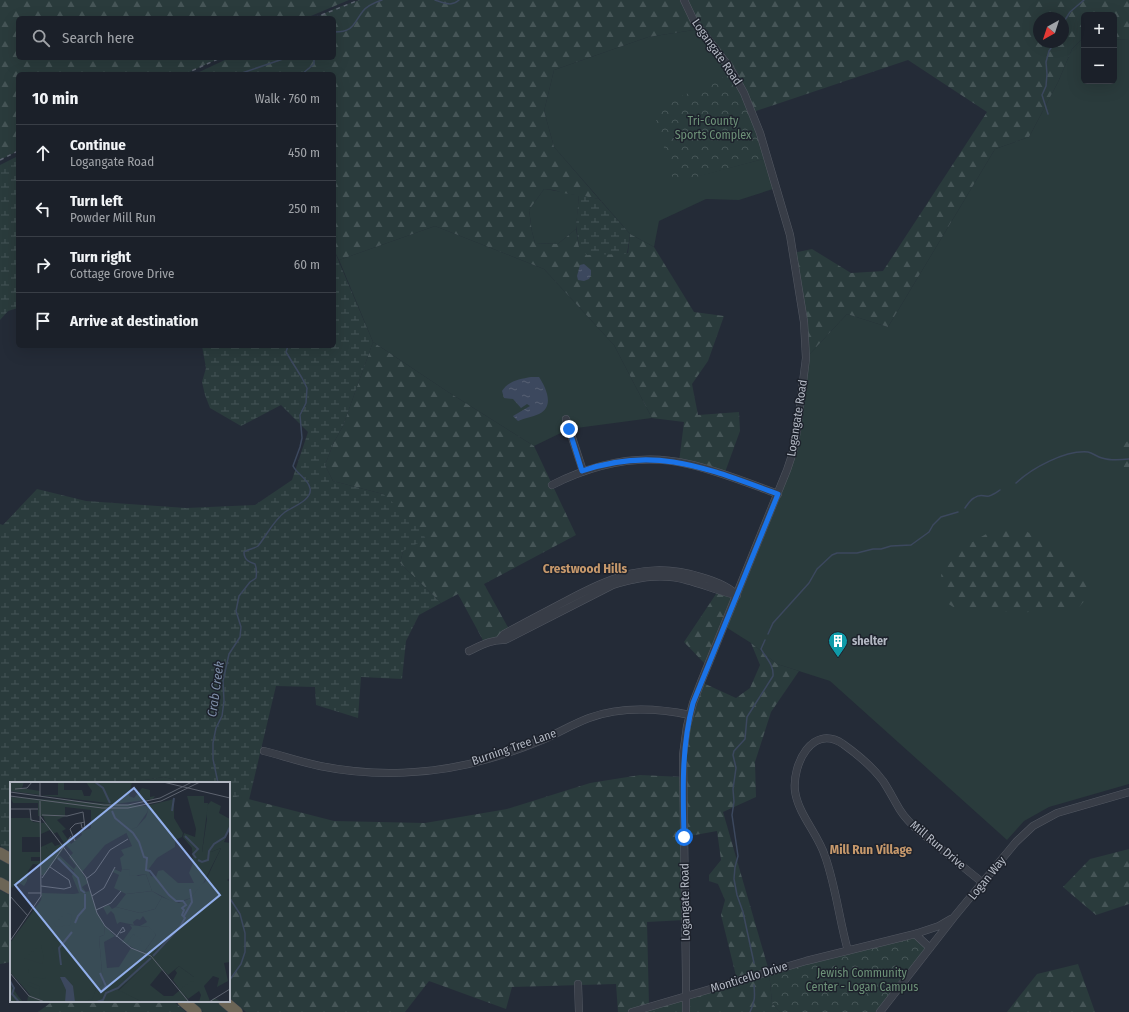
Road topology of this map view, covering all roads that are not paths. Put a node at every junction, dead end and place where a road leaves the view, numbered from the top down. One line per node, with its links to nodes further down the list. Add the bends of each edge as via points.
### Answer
1 (684, 0): 5 (street, Logangate Road, via 694,21 738,82 749,103 785,218 797,272 806,358 794,449)
2 (566, 419): 3 (street)
3 (582, 471): 4 (street); 5 (street, via 625,461 670,461 704,468)
4 (552, 485)
5 (778, 494): 6 (street, Logangate Road)
6 (737, 594): 7 (street, via 728,587 682,572 637,572 589,589 504,634 499,640 481,645); 8 (street, Logangate Road)
7 (469, 652)
8 (690, 714): 9 (street, Burning Tree Lane, via 649,709 610,712 588,718 541,740 487,759 422,771 386,773 336,769); 21 (street, Logangate Road, via 683,765)
9 (264, 751)
10 (1129, 792): 14 (street, Logan Way, via 1057,813 1039,822 1021,836)
11 (0, 853): 12 (highway)
12 (10, 858)
13 (0, 883): 15 (highway)
14 (983, 883): 16 (street, Logan Way); 19 (street, Mill Run Drive, via 910,823 882,780 864,762 838,742 825,739 815,742 806,750 799,762 794,781 795,793 825,856)
15 (10, 888)
16 (954, 917): 17 (street, Monticello Drive, via 940,926); 18 (street, Logan Way)
17 (915, 934): 18 (street); 19 (street, Monticello Drive)
18 (930, 948): 29 (street, Logan Way)
19 (848, 951): 21 (street, Monticello Drive)
20 (578, 984): 26 (street)
21 (686, 996): 27 (street, Monticello Drive); 28 (street, Logangate Road)
22 (184, 1002): 24 (highway)
23 (225, 1002): 25 (highway)
24 (196, 1012)
25 (237, 1012)
26 (579, 1012)
27 (632, 1012)
28 (686, 1012)
29 (880, 1012)

